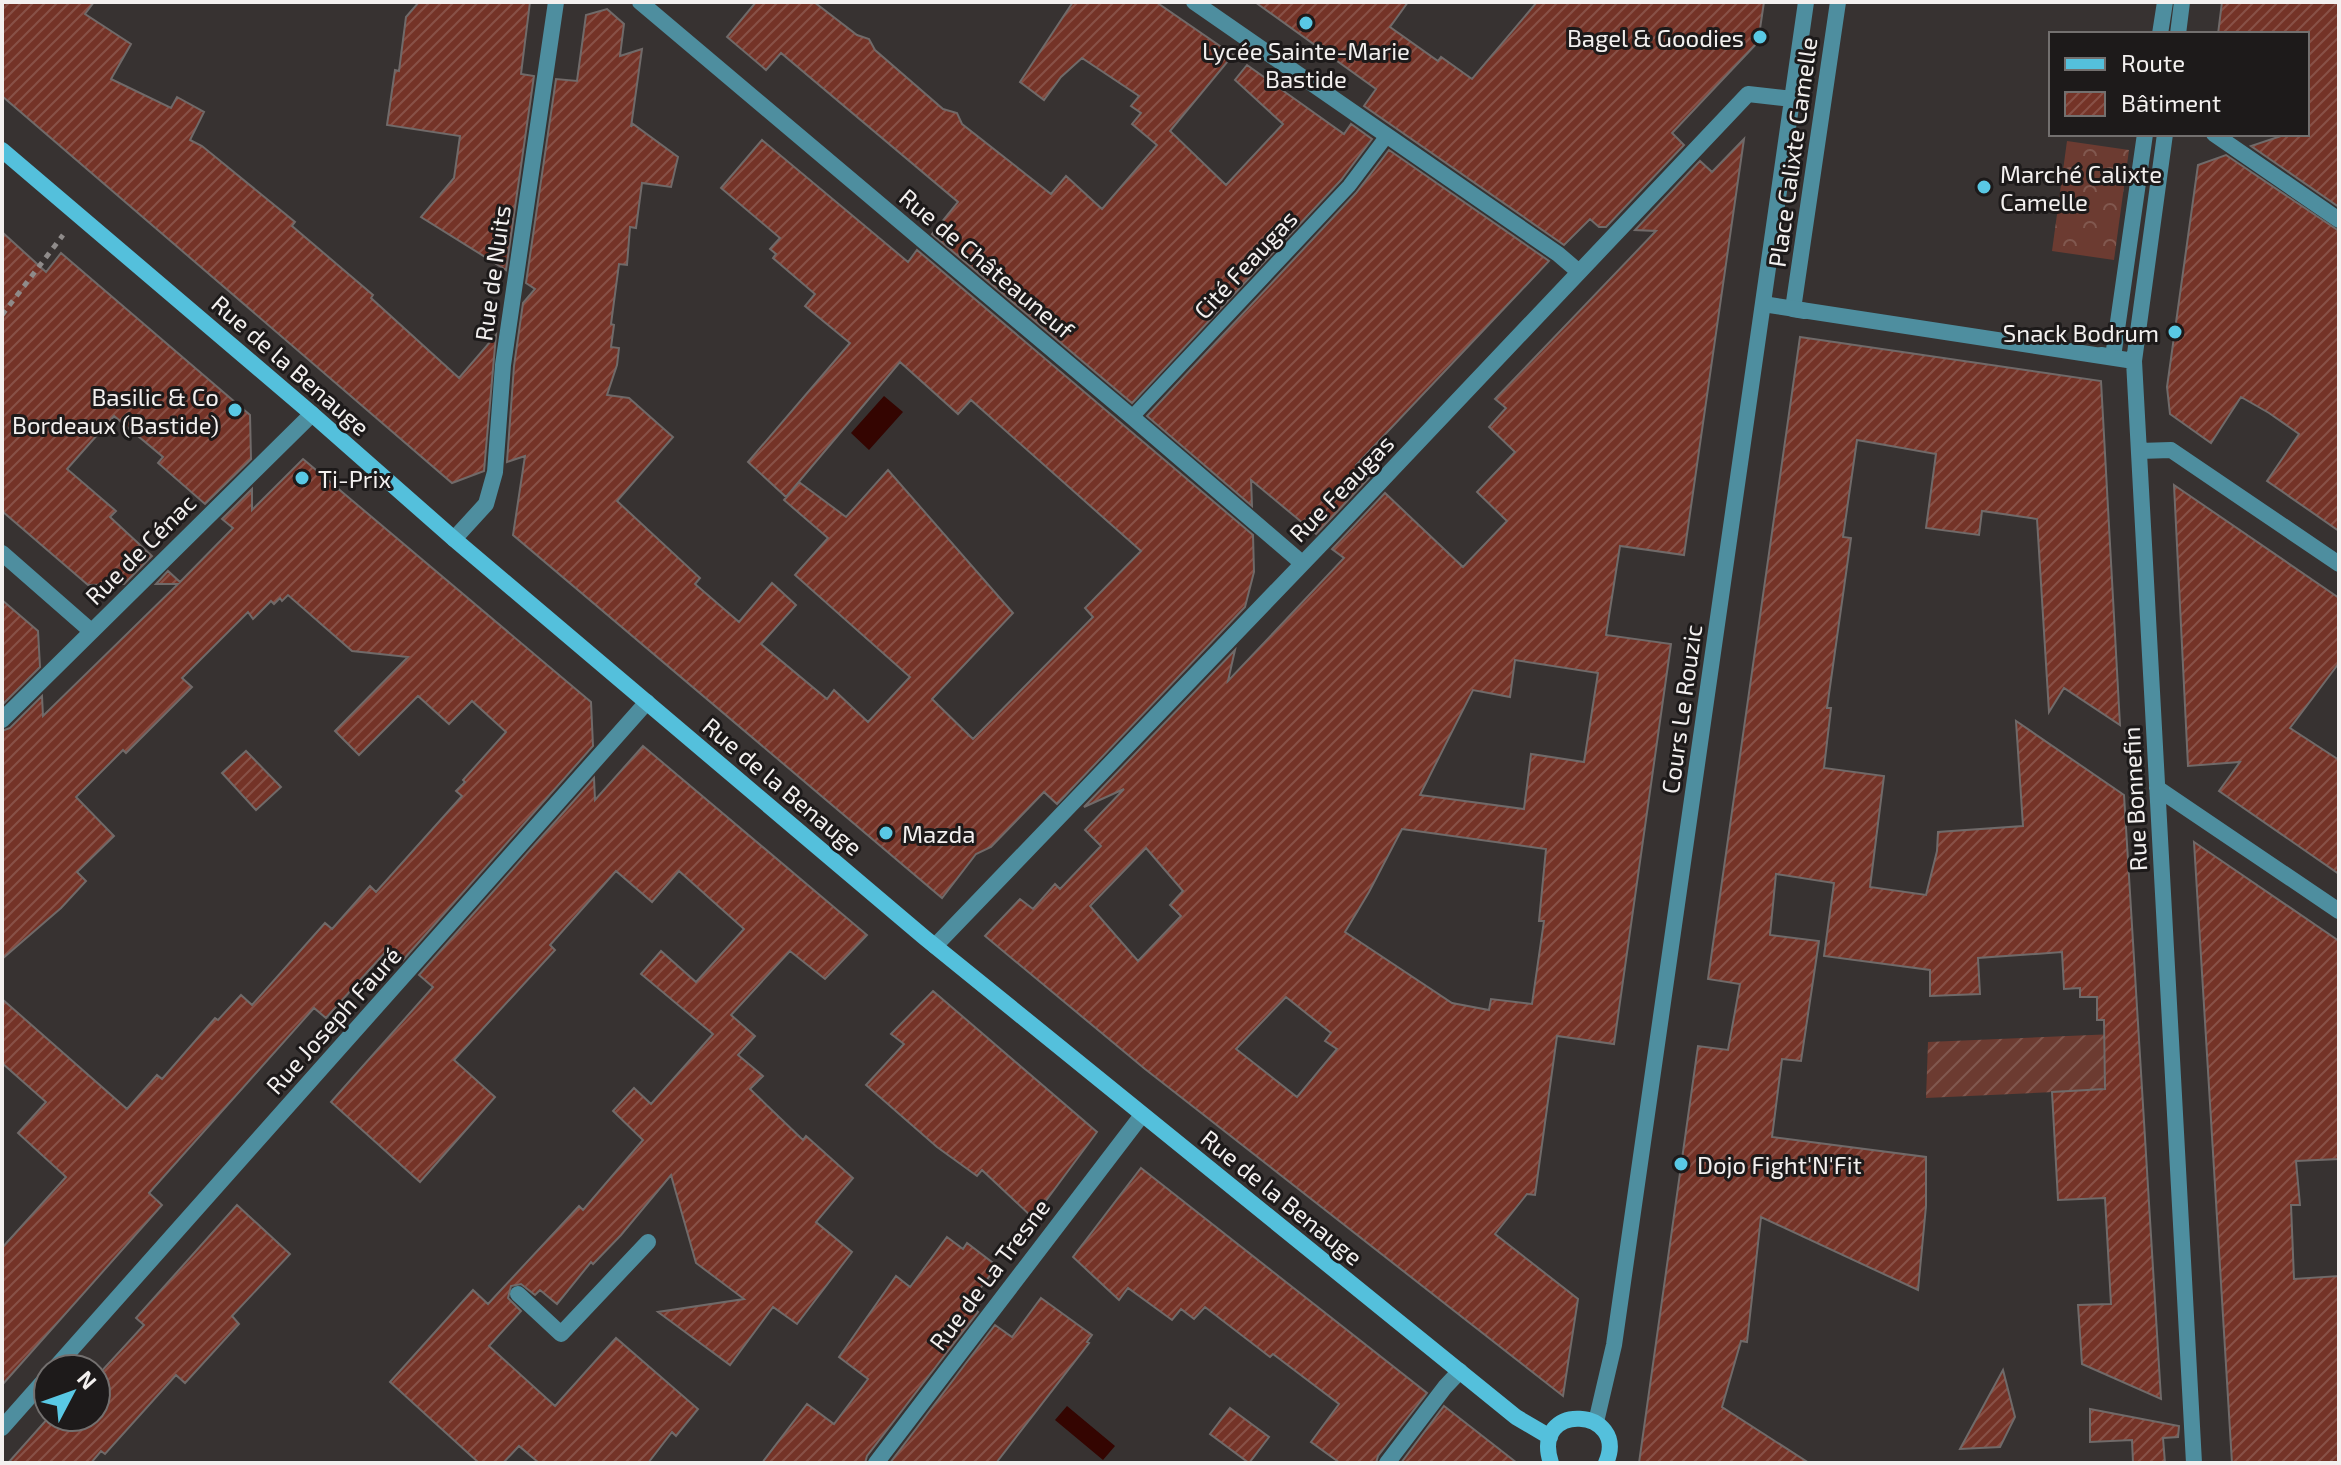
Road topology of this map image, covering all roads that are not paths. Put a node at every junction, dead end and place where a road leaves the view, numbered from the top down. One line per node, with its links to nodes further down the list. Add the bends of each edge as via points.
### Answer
1 (556, 2): 25 (street, Rue de Nuits, via 503,365 495,472 486,504)
2 (640, 2): 23 (street, Rue de Châteauneuf)
3 (1194, 2): 14 (street)
4 (1806, 2): 10 (street, Cours Le Rouzic)
5 (1838, 2): 19 (street, Place Calixte Camelle)
6 (2165, 2): 8 (street)
7 (2182, 2): 9 (street)
8 (2160, 32)
9 (2178, 32)
10 (1792, 99): 17 (street, Rue Feaugas, via 1748,94); 18 (street, Cours Le Rouzic)
11 (2145, 136): 20 (street)
12 (2165, 136): 21 (street, Rue Bonnefin)
13 (2217, 136): 16 (street)
14 (1386, 137): 17 (street); 23 (lane, Cité Feaugas, via 1349,186)
15 (2, 150): 22 (main road, Rue de la Benauge)
16 (2339, 220)
17 (1579, 272): 27 (street, Rue Feaugas)
18 (1763, 304): 19 (street); 41 (street, Cours Le Rouzic, via 1614,1345)
19 (1793, 309): 20 (street)
20 (2113, 357): 21 (street)
21 (2134, 361): 24 (street, Rue Bonnefin)
22 (312, 414): 25 (main road, Rue de la Benauge); 29 (street, Rue de Cénac)
23 (1132, 417): 27 (street, Rue de Châteauneuf)
24 (2139, 451): 28 (street, via 2171,450); 32 (street, Rue Bonnefin)
25 (454, 539): 30 (main road, Rue de la Benauge)
26 (2, 553): 29 (street)
27 (1302, 563): 34 (street, Rue Feaugas)
28 (2339, 564)
29 (91, 631): 31 (street, Rue de Cénac)
30 (647, 702): 34 (main road, Rue de la Benauge); 38 (street, Rue Joseph Fauré)
31 (2, 720)
32 (2157, 788): 33 (street); 48 (street, Rue Bonnefin)
33 (2339, 911)
34 (935, 946): 35 (main road, Rue de la Benauge)
35 (1142, 1115): 39 (main road, Rue de la Benauge); 44 (street, Rue de La Tresne)
36 (648, 1242): 37 (street, via 561,1334)
37 (518, 1294)
38 (68, 1353)
39 (1460, 1371): 43 (main road, Rue de la Benauge); 45 (street)
40 (32, 1394): 42 (street)
41 (1596, 1422): 43 (main road, via 1569,1419); 47 (main road, via 1608,1438)
42 (2, 1428)
43 (1550, 1437): 46 (main road)
44 (876, 1463)
45 (1387, 1463)
46 (1551, 1463)
47 (1606, 1463)
48 (2194, 1463)

